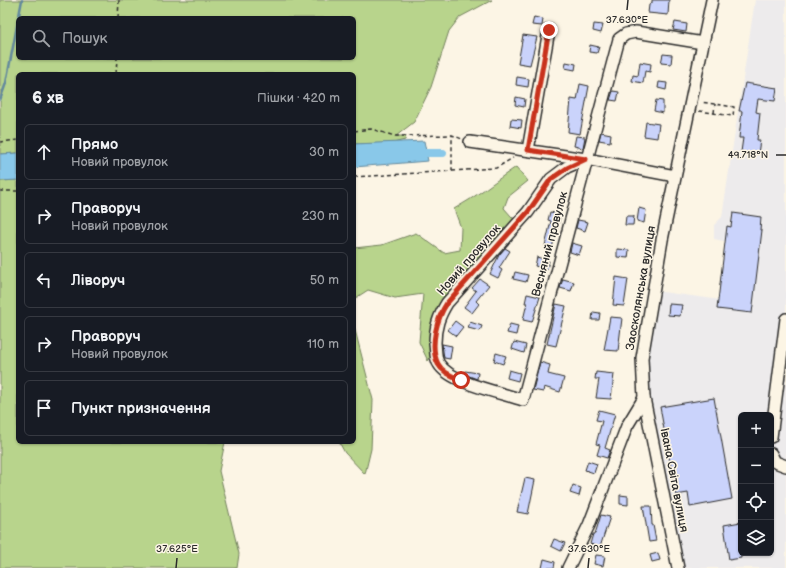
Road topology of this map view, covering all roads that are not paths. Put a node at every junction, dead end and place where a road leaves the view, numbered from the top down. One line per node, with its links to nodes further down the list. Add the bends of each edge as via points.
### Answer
1 (712, 0): 3 (street, Заосколянська вулиця)
2 (549, 30): 5 (street)
3 (703, 43): 6 (street, Весняний провулок, via 636,32 619,39); 7 (street, Заосколянська вулиця)
4 (470, 142): 5 (street)
5 (528, 150): 6 (street)
6 (586, 159): 7 (street); 10 (street, Весняний провулок); 10 (street, Новий провулок, via 551,179 528,212 447,303 435,332 438,364 446,373)
7 (675, 176): 9 (street, Заосколянська вулиця, via 642,358)
8 (786, 319): 11 (street)
9 (644, 398): 14 (street, via 627,426 589,525); 15 (street, Івана Світа вулиця)
10 (523, 400)
11 (774, 413)
12 (774, 460): 13 (street)
13 (786, 466)
14 (568, 568)
15 (678, 568)

